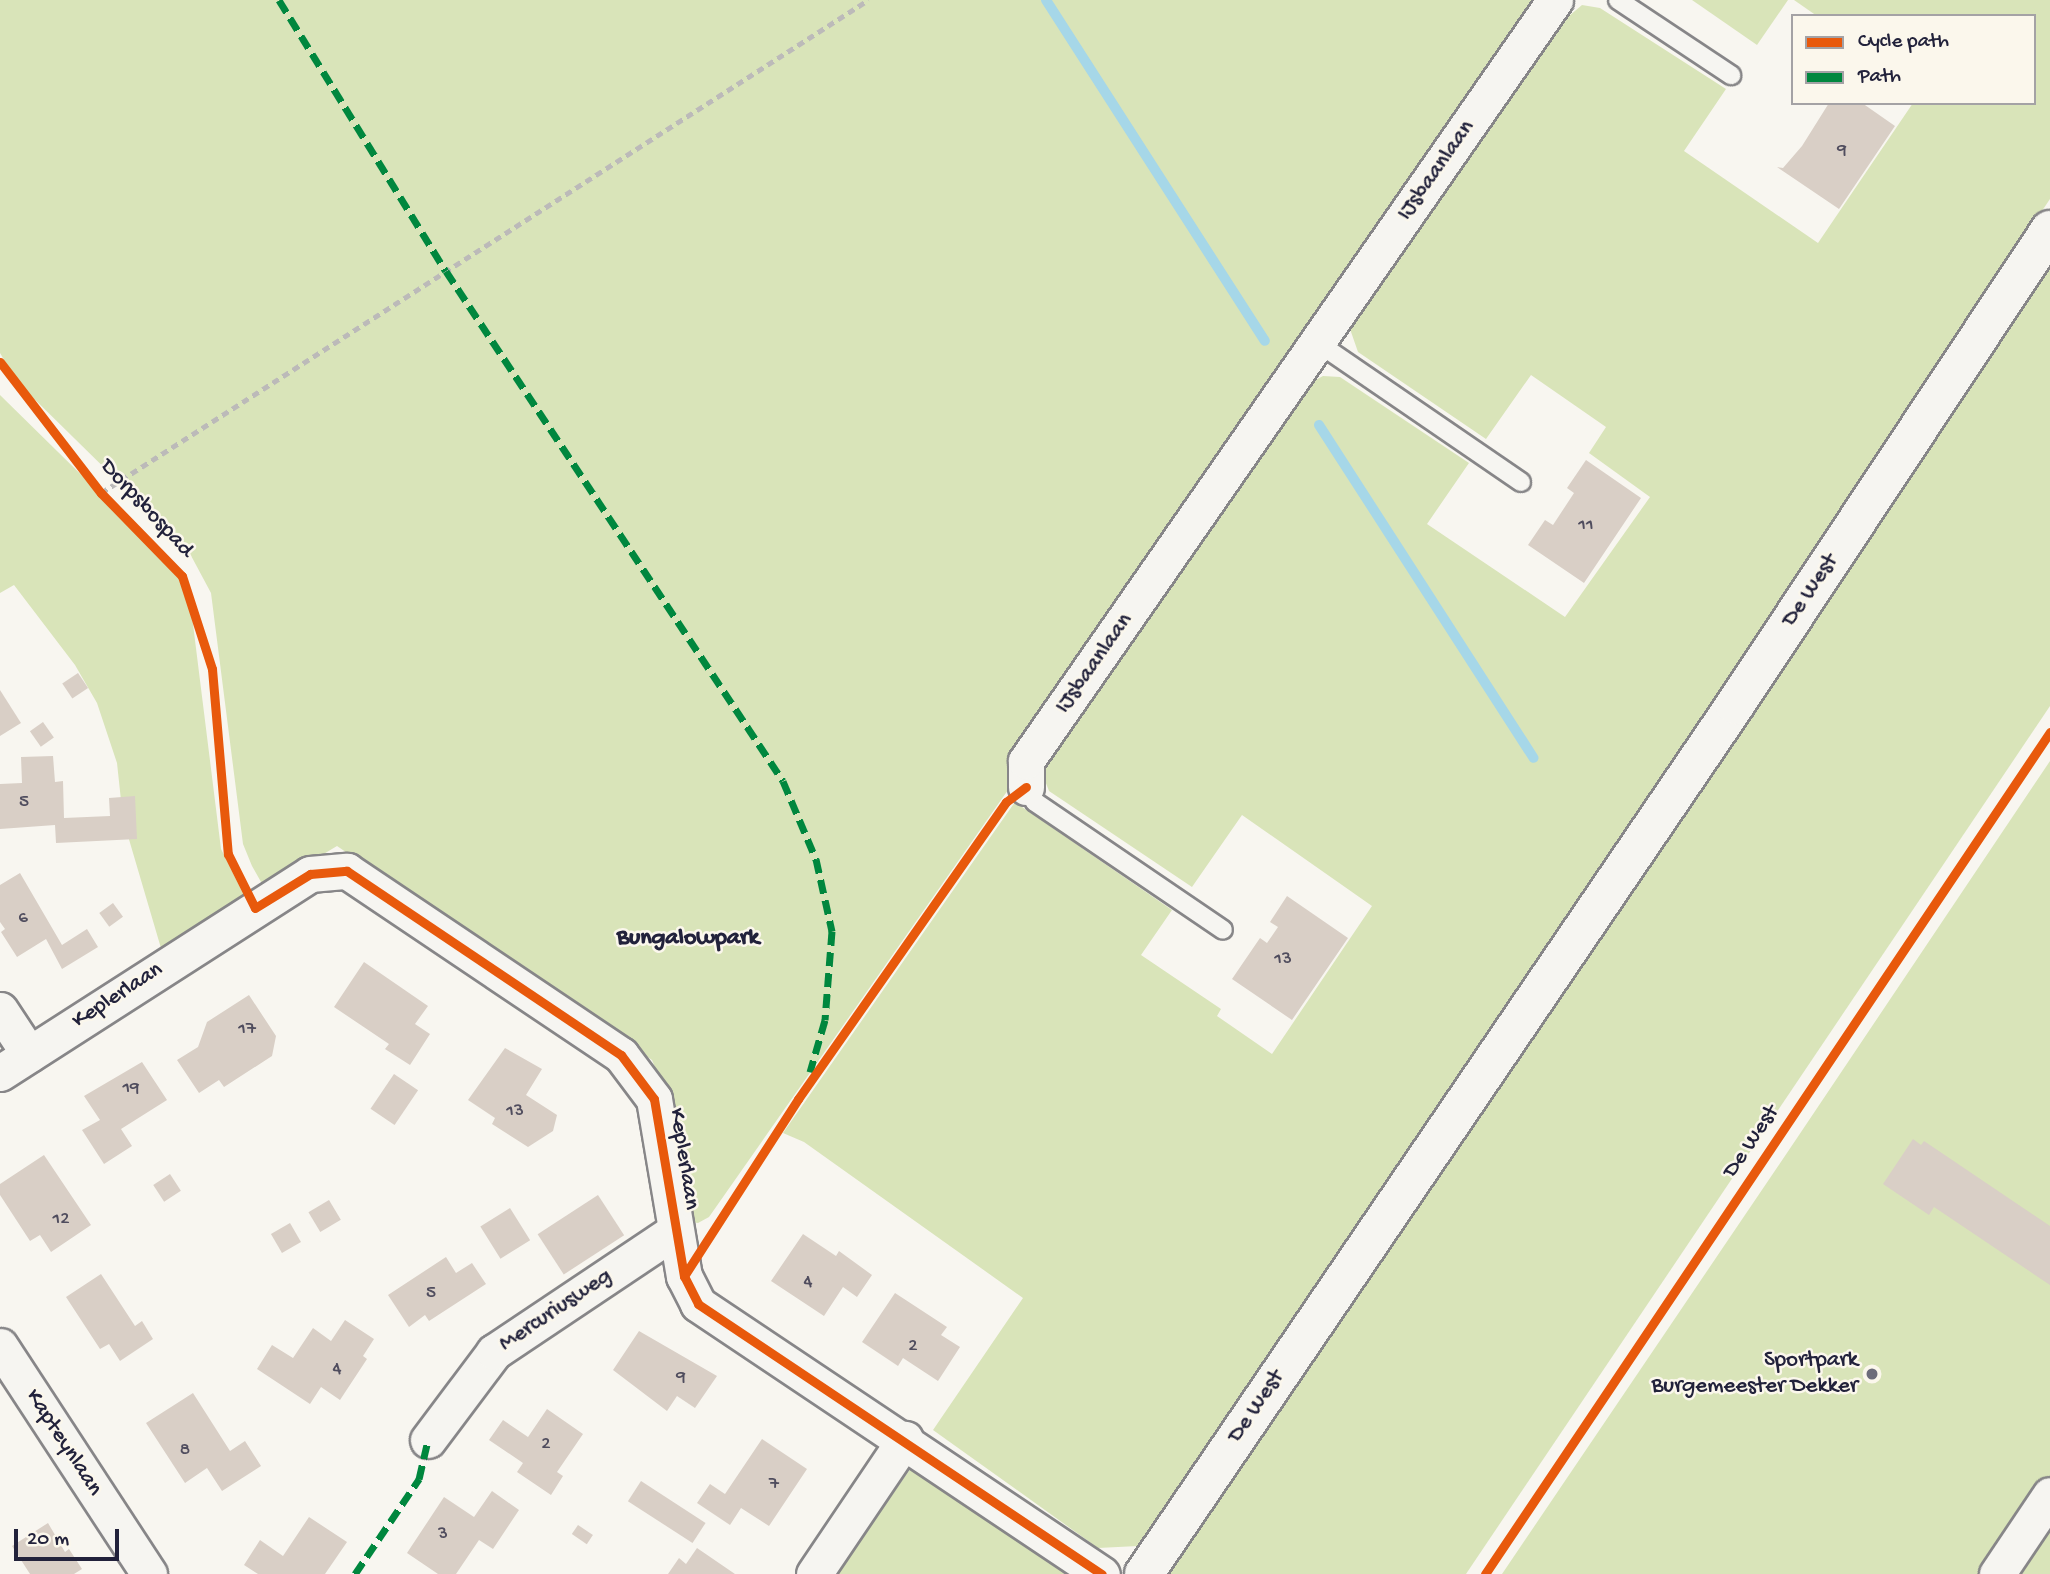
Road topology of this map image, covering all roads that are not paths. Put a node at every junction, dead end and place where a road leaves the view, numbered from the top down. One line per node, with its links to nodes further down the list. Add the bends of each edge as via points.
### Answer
1 (1555, 0): 5 (street, IJsbaanlaan)
2 (1618, 0): 3 (lane)
3 (1731, 75)
4 (2050, 230): 20 (main road, De West, via 1727,717)
5 (1318, 343): 6 (lane); 7 (street, IJsbaanlaan, via 1026,761)
6 (1521, 482)
7 (1026, 787): 8 (lane, IJsbaanlaan, via 1035,802)
8 (1223, 930)
9 (0, 1010): 10 (street)
10 (29, 1054): 11 (street, Keplerlaan); 12 (street, Keplerlaan, via 310,874 347,871 621,1055 654,1099)
11 (0, 1073)
12 (675, 1231): 14 (street, Keplerlaan, via 684,1276 698,1304); 15 (street, Mercuriusweg, via 494,1352)
13 (0, 1346): 17 (street, Kapteynlaan)
14 (905, 1439): 18 (street); 19 (street, Keplerlaan)
15 (428, 1440)
16 (2050, 1496): 21 (street)
17 (149, 1574)
18 (814, 1574)
19 (1102, 1574)
20 (1144, 1574)
21 (1997, 1574)

